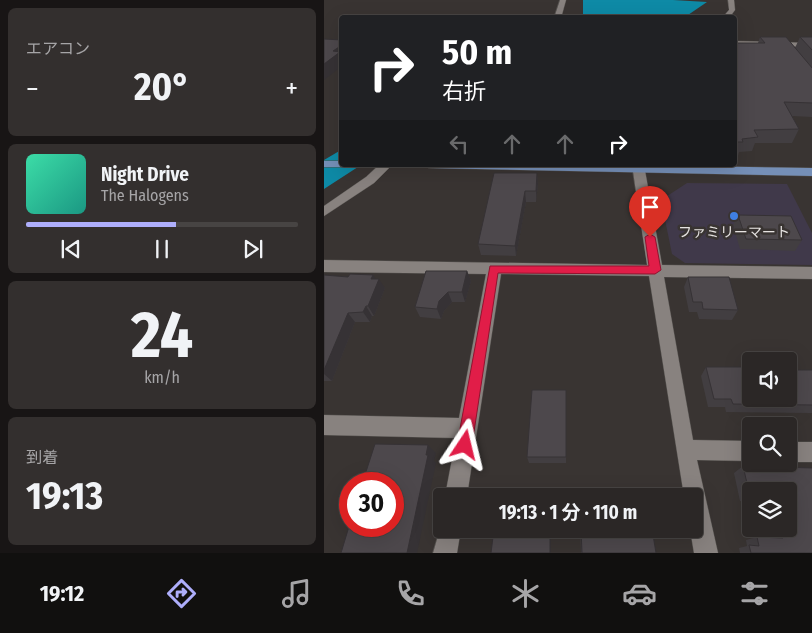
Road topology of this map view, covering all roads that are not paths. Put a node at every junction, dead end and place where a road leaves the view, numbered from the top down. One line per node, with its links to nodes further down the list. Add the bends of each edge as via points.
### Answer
1 (563, 0): 3 (street)
2 (732, 0): 4 (street, via 732,10)
3 (558, 15)
4 (728, 15)
5 (737, 44): 6 (street, via 788,48)
6 (812, 45)
7 (324, 164): 8 (main road)
8 (339, 164)
9 (384, 167): 12 (street)
10 (638, 167): 11 (main road); 15 (street)
11 (812, 172)
12 (324, 212)
13 (324, 266): 14 (street)
14 (494, 269): 15 (street); 18 (street)
15 (655, 270): 16 (street); 19 (street)
16 (812, 273)
17 (324, 425): 18 (street)
18 (468, 428): 23 (street)
19 (685, 450): 20 (street); 26 (street)
20 (742, 451)
21 (797, 452): 22 (street)
22 (812, 452)
23 (457, 488)
24 (448, 538): 25 (street)
25 (445, 553)
26 (706, 553)

